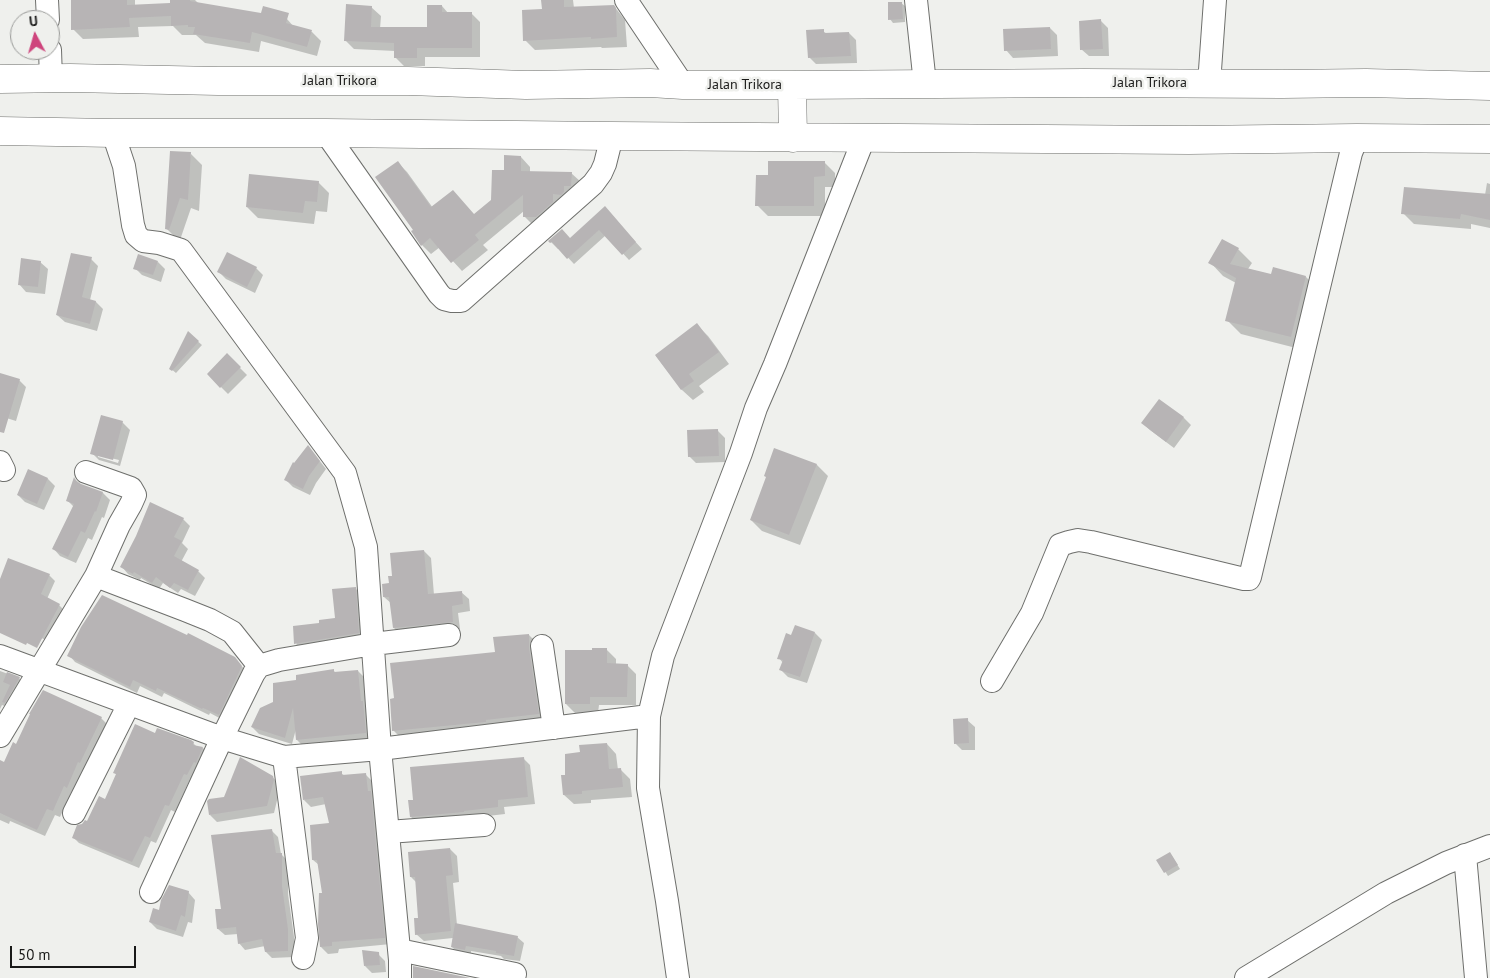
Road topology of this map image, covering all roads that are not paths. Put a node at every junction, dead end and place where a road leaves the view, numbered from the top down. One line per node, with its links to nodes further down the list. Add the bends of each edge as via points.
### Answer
1 (626, 0): 9 (street)
2 (916, 0): 7 (street)
3 (1215, 0): 8 (street)
4 (50, 60): 6 (street)
5 (0, 79): 6 (main road, Jalan Trikora)
6 (51, 79): 9 (main road, Jalan Trikora)
7 (925, 84): 8 (main road, Jalan Trikora); 10 (main road, Jalan Trikora)
8 (1209, 84): 11 (main road, Jalan Trikora)
9 (684, 85): 10 (main road, Jalan Trikora)
10 (792, 85): 16 (main road)
11 (1490, 86)
12 (0, 131): 13 (main road)
13 (113, 133): 14 (main road); 23 (street, via 124,166 136,235 143,241 181,250 346,473 366,547)
14 (326, 133): 15 (main road); 15 (street, via 440,294 452,301 461,301 594,184 601,173)
15 (612, 136): 16 (main road)
16 (793, 138): 17 (main road)
17 (864, 138): 18 (main road); 30 (street, via 756,408 662,656)
18 (1357, 138): 19 (main road); 28 (street, via 1249,579 1091,542 1078,540 1060,545 1032,613)
19 (1490, 139)
20 (86, 472): 21 (street, via 131,488 135,495)
21 (96, 576): 26 (street, via 232,632); 27 (street)
22 (449, 635): 23 (street)
23 (373, 644): 26 (street); 34 (street)
24 (542, 646): 31 (street)
25 (0, 656): 27 (street)
26 (259, 666): 33 (street)
27 (38, 671): 29 (street); 32 (street)
28 (992, 681)
29 (129, 704): 33 (street); 36 (street)
30 (649, 716): 31 (street); 46 (street, via 648,788)
31 (554, 728): 34 (street)
32 (0, 736)
33 (222, 738): 35 (street); 41 (street)
34 (380, 749): 35 (street); 38 (street)
35 (284, 757): 43 (street, via 307,938)
36 (74, 813)
37 (484, 825): 38 (street)
38 (388, 832): 42 (street)
39 (1490, 846): 40 (street)
40 (1465, 855): 47 (street, via 1386,893); 48 (street)
41 (151, 892)
42 (399, 950): 44 (street); 45 (street)
43 (303, 958)
44 (514, 974)
45 (400, 978)
46 (678, 978)
47 (1246, 978)
48 (1476, 978)

